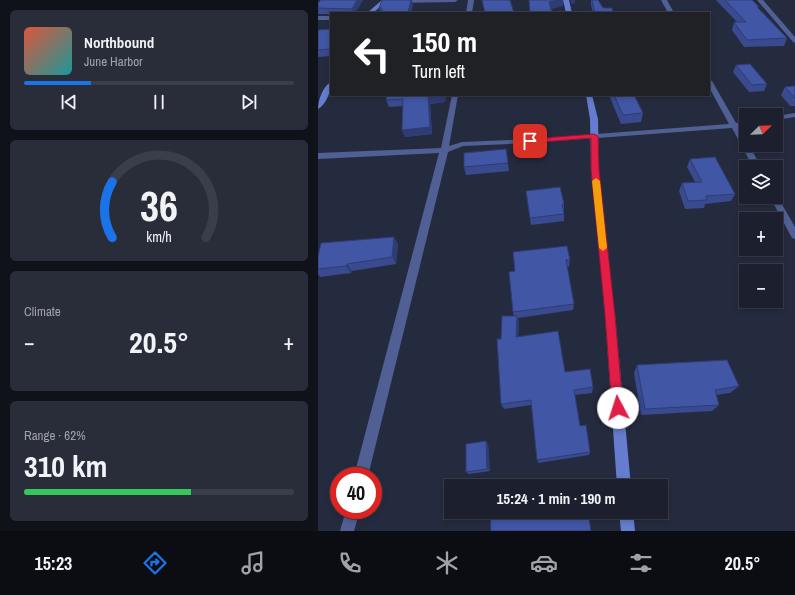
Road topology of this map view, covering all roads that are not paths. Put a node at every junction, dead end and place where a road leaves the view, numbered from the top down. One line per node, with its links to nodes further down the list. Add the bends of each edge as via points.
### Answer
1 (455, 0): 7 (street)
2 (471, 0): 9 (street)
3 (566, 0): 10 (street)
4 (664, 0): 11 (street)
5 (760, 0): 14 (street)
6 (384, 2): 8 (street)
7 (395, 2)
8 (371, 12)
9 (469, 12)
10 (569, 12)
11 (670, 12)
12 (318, 18): 13 (street)
13 (330, 18)
14 (795, 41)
15 (710, 83): 23 (street)
16 (330, 86): 19 (street)
17 (455, 96): 25 (street)
18 (589, 96): 24 (street, via 594,119)
19 (318, 107)
20 (795, 115): 21 (street)
21 (783, 117)
22 (739, 125): 23 (street)
23 (734, 126): 24 (street); 27 (street)
24 (594, 136): 25 (street, via 462,144); 31 (street)
25 (444, 150): 26 (street); 30 (street)
26 (318, 156)
27 (753, 160)
28 (778, 204): 29 (street)
29 (795, 235)
30 (363, 467)
31 (623, 479)
32 (350, 519): 34 (street)
33 (627, 519): 35 (street)
34 (347, 531)
35 (628, 531)

